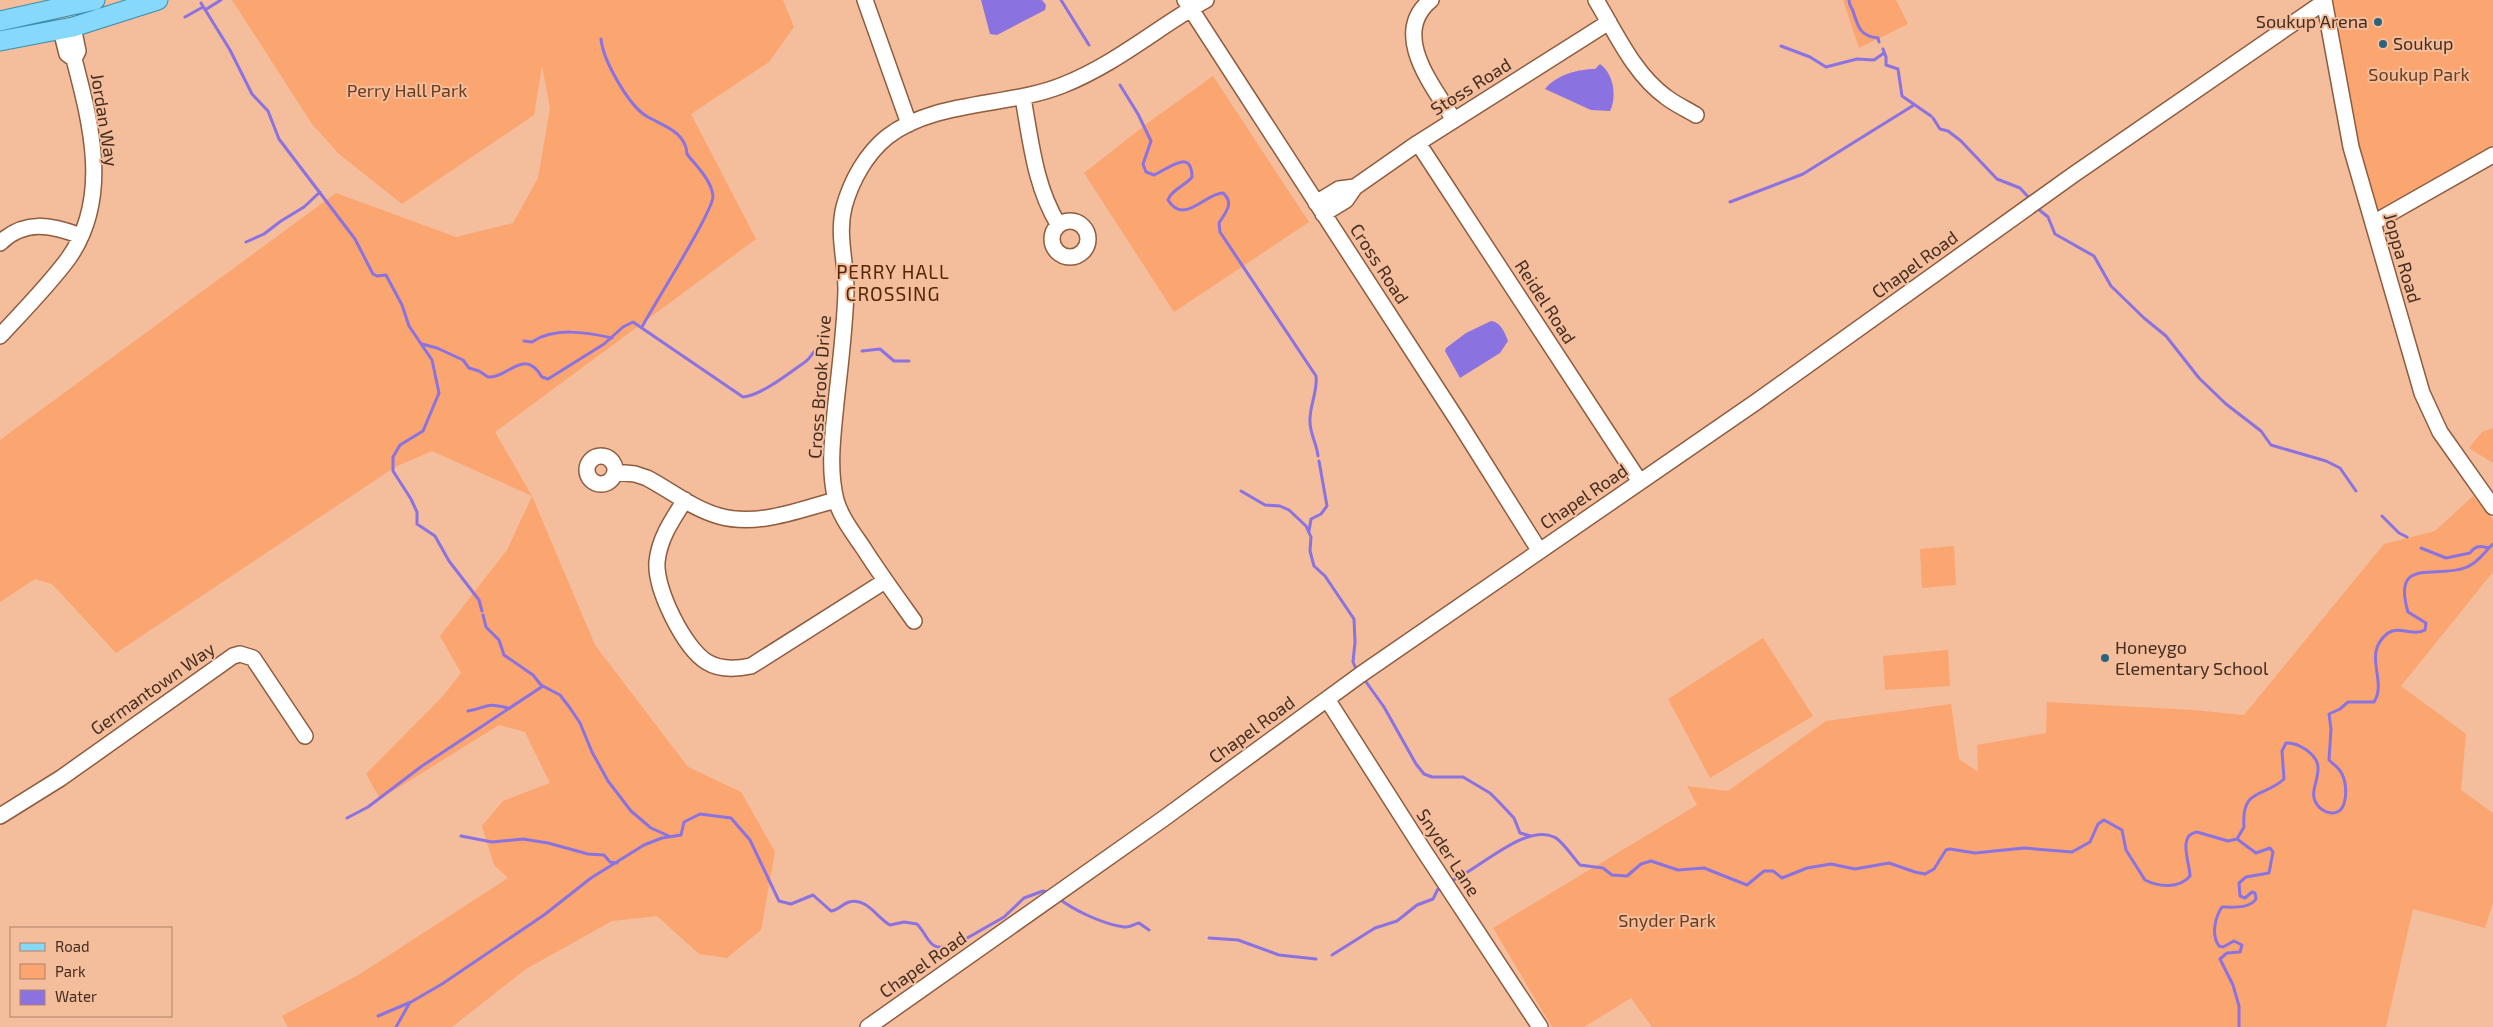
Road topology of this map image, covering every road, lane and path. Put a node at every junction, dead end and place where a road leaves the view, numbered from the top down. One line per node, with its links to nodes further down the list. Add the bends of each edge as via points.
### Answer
1 (95, 0): 9 (main road)
2 (158, 0): 11 (main road)
3 (865, 0): 16 (street)
4 (1206, 0): 8 (street, Cross Brook Drive)
5 (1431, 0): 15 (street, via 1421,10 1414,50 1419,64)
6 (1596, 0): 10 (street)
7 (2324, 1): 20 (street, Joppa Road, via 2351,147); 26 (street, Chapel Road)
8 (1188, 4): 13 (street, Cross Brook Drive, via 1114,60 1062,86); 19 (street, Cross Road)
9 (0, 20)
10 (1609, 22): 14 (street, via 1650,82 1666,97); 15 (street, Stoss Road)
11 (67, 28): 12 (main road); 22 (street, Jordan Way, via 67,54 74,60 96,166 90,212)
12 (0, 41)
13 (1023, 98): 16 (street, Cross Brook Drive, via 933,115); 21 (street, via 1037,176 1046,204)
14 (1696, 114)
15 (1454, 120): 17 (street, Stoss Road)
16 (909, 124): 28 (street, Cross Brook Drive, via 888,136 873,151 856,175 844,207 840,234 845,296 832,460)
17 (1418, 143): 19 (street, Stoss Road, via 1355,187 1346,200); 26 (street, Reidel Road)
18 (2492, 158): 20 (street)
19 (1319, 208): 30 (street, Cross Road)
20 (2373, 222): 29 (street, Joppa Road, via 2428,410 2457,459)
21 (1058, 224)
22 (80, 236): 23 (street, via 49,225 36,225 14,231); 24 (street, Jordan Way, via 69,258)
23 (0, 242)
24 (2, 330)
25 (615, 472): 27 (street, via 647,478)
26 (1640, 482): 30 (street, Chapel Road)
27 (685, 500): 28 (street, via 718,516 747,520 769,518); 31 (street, via 663,538 657,562 658,578 662,596 678,625 696,652 713,664 733,669 762,661)
28 (836, 500): 31 (street, Cross Brook Drive, via 850,529)
29 (2493, 507)
30 (1539, 550): 33 (street, Chapel Road)
31 (886, 581): 32 (street, Cross Brook Drive)
32 (914, 621)
33 (1327, 699): 36 (street, Chapel Road); 37 (street, Snyder Lane)
34 (305, 736): 35 (street, Germantown Way, via 253,658 240,654 61,778)
35 (0, 816)
36 (868, 1027)
37 (1540, 1027)

